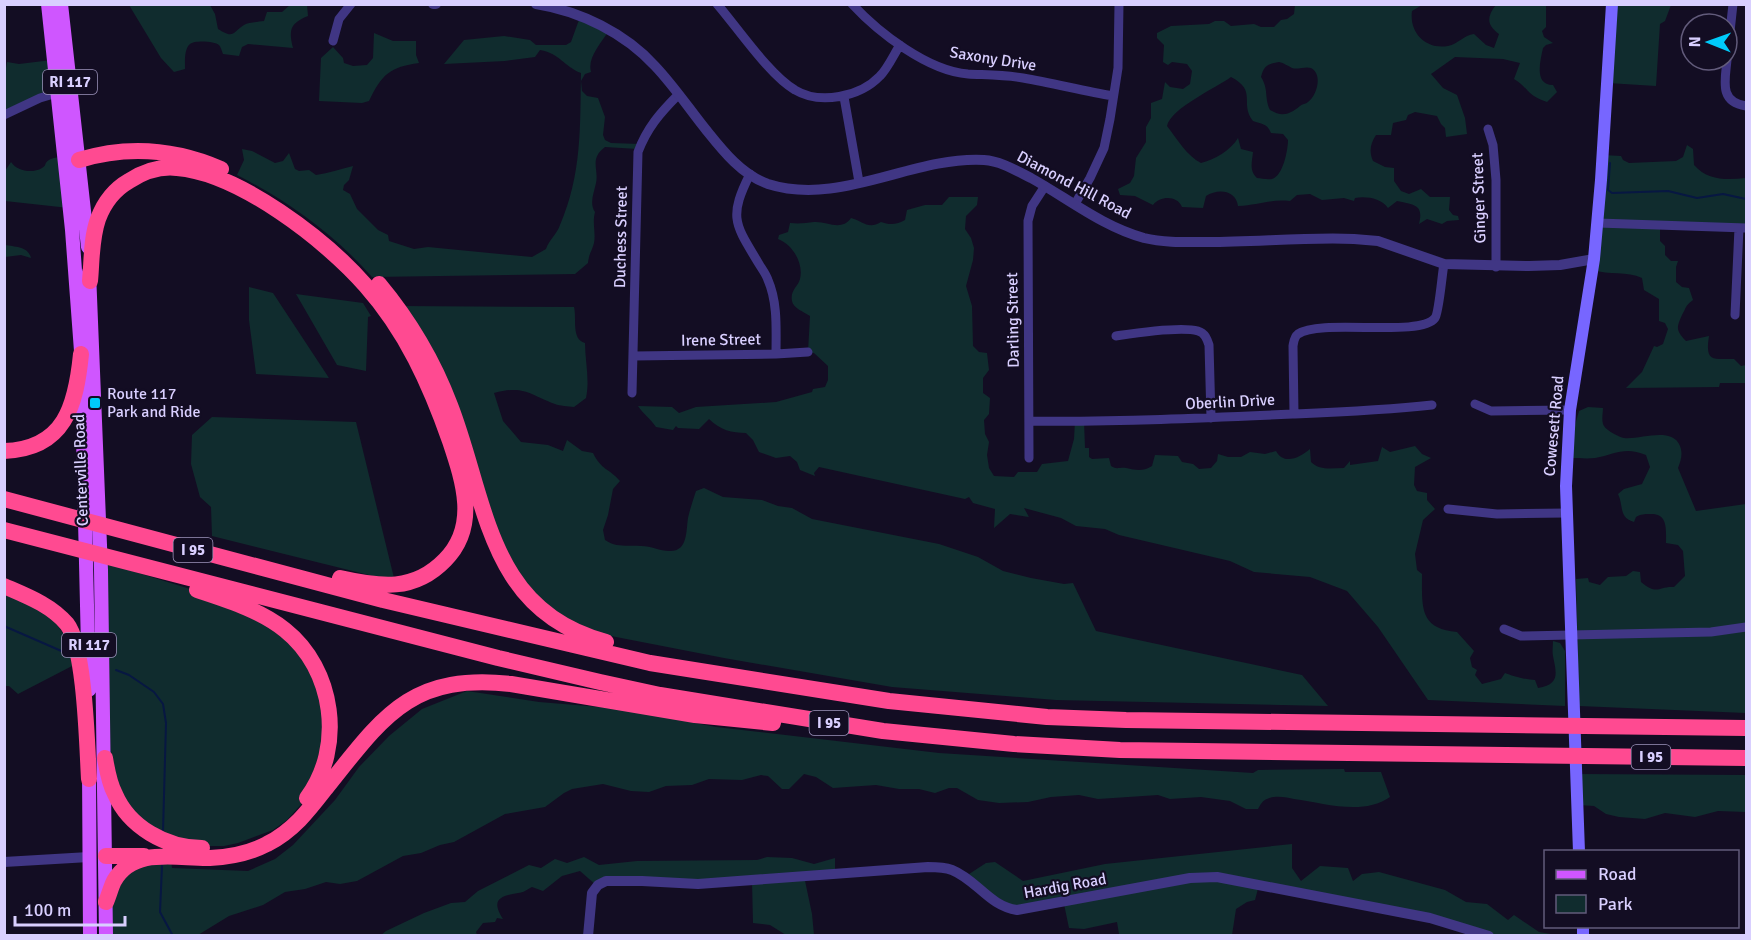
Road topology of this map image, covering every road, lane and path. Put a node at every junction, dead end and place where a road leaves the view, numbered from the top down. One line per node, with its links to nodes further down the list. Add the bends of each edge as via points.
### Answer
1 (48, 4): 13 (main road, Centerville Road / RI 117)
2 (61, 4): 20 (main road, Centerville Road / RI 117)
3 (351, 4): 10 (street, via 339,20)
4 (536, 4): 9 (street, Diamond Hill Road)
5 (717, 4): 16 (street, via 762,59 794,90 806,95)
6 (852, 4): 11 (street, Saxony Drive)
7 (1119, 4): 15 (street, via 1118,68)
8 (1612, 4): 25 (main road, Cowesett Road)
9 (551, 6): 14 (street, Diamond Hill Road, via 600,25 628,42 655,66)
10 (333, 41)
11 (900, 45): 15 (street, Saxony Drive, via 950,70 1023,78); 16 (street, via 880,76)
12 (1726, 72): 17 (street, via 1727,95 1736,104)
13 (57, 93): 18 (street); 20 (main road, Centerville Road / RI 117)
14 (678, 95): 21 (street, Diamond Hill Road, via 727,156); 36 (street, Duchess Street, via 656,117 639,152)
15 (1113, 96): 24 (street, via 1104,148)
16 (844, 97): 22 (street)
17 (1746, 106)
18 (4, 115)
19 (1488, 129): 29 (street, Ginger Street, via 1496,180)
20 (73, 165): 30 (main road, Centerville Road / RI 117); 34 (main road, Centerville Road / RI 117); 56 (highway, via 108,152 130,150 200,160 276,196 341,246 396,304 423,345 451,407 497,550 515,582 555,620 590,638 623,647)
21 (750, 174): 22 (street, Diamond Hill Road, via 786,188 818,190); 35 (street, via 736,206 736,218 740,233 768,278 776,317)
22 (859, 182): 23 (street, Diamond Hill Road, via 934,165 988,160 1013,168)
23 (1045, 186): 24 (street, Diamond Hill Road); 43 (street, Darling Street, via 1028,221)
24 (1075, 204): 28 (street, Diamond Hill Road, via 1144,238 1176,242 1378,241)
25 (1598, 224): 26 (street); 27 (main road, Cowesett Road)
26 (1742, 228): 31 (street)
27 (1594, 259): 29 (street, Diamond Hill Road, via 1560,265); 40 (main road, Cowesett Road)
28 (1444, 264): 29 (street, Diamond Hill Road); 41 (street, via 1433,322 1414,327 1300,332 1294,338)
29 (1496, 267)
30 (90, 281): 51 (highway, via 95,230 108,201 122,185 140,174 167,168 187,169 250,194 321,241 367,286 416,357 435,398 463,482 466,518 455,549 420,579 398,585 368,584 307,570); 59 (main road, Centerville Road / RI 117)
31 (1735, 315)
32 (1116, 336): 42 (street, via 1167,330 1199,331 1205,335 1209,345)
33 (808, 352): 35 (street, Irene Street)
34 (81, 354): 44 (highway, via 75,398 64,420 41,443); 61 (main road, Centerville Road / RI 117)
35 (776, 354): 36 (street, Irene Street)
36 (634, 356): 37 (street, Duchess Street)
37 (632, 393)
38 (1475, 404): 40 (street, via 1491,411)
39 (1432, 405): 41 (street, Oberlin Drive)
40 (1570, 410): 48 (main road, Cowesett Road)
41 (1294, 414): 42 (street, Oberlin Drive)
42 (1211, 418): 43 (street, Oberlin Drive)
43 (1029, 421): 45 (street, Darling Street)
44 (4, 451)
45 (1029, 458)
46 (4, 499): 51 (highway, I 95)
47 (1448, 509): 48 (street, via 1497,514)
48 (1566, 513): 55 (main road, Cowesett Road)
49 (4, 531): 50 (highway)
50 (120, 564): 58 (highway, I 95, via 589,679); 59 (highway, via 234,603 282,628 315,666 326,696 331,727 320,777 302,804 272,830 251,840 211,849 158,838 130,818 115,795)
51 (268, 570): 56 (highway, I 95)
52 (4, 586): 61 (highway, via 53,611 76,640)
53 (1746, 627): 55 (street, via 1711,632)
54 (1504, 629): 55 (street, via 1521,636)
55 (1572, 634): 62 (main road, Cowesett Road)
56 (650, 663): 57 (highway, I 95, via 889,701 1047,717)
57 (1746, 728)
58 (883, 731): 60 (highway, I 95, via 1103,749); 64 (highway, via 730,720 490,682 448,684 406,702 389,715 301,820 266,845 228,857)
59 (105, 758): 63 (main road, Centerville Road / RI 117)
60 (1746, 758)
61 (89, 779): 63 (main road, Centerville Road / RI 117)
62 (1579, 850)
63 (98, 856): 64 (highway); 65 (street); 66 (main road, Centerville Road / RI 117); 67 (main road, Centerville Road / RI 117)
64 (153, 856): 66 (highway, via 130,864 121,872)
65 (4, 862)
66 (106, 902): 68 (main road, Centerville Road / RI 117)
67 (90, 936)
68 (106, 936)
69 (588, 936): 70 (street, Hardig Road, via 592,893 606,881 698,884 928,867 957,872 994,902 1011,909 1029,909 1190,878 1217,877 1430,918)
70 (1489, 936)

